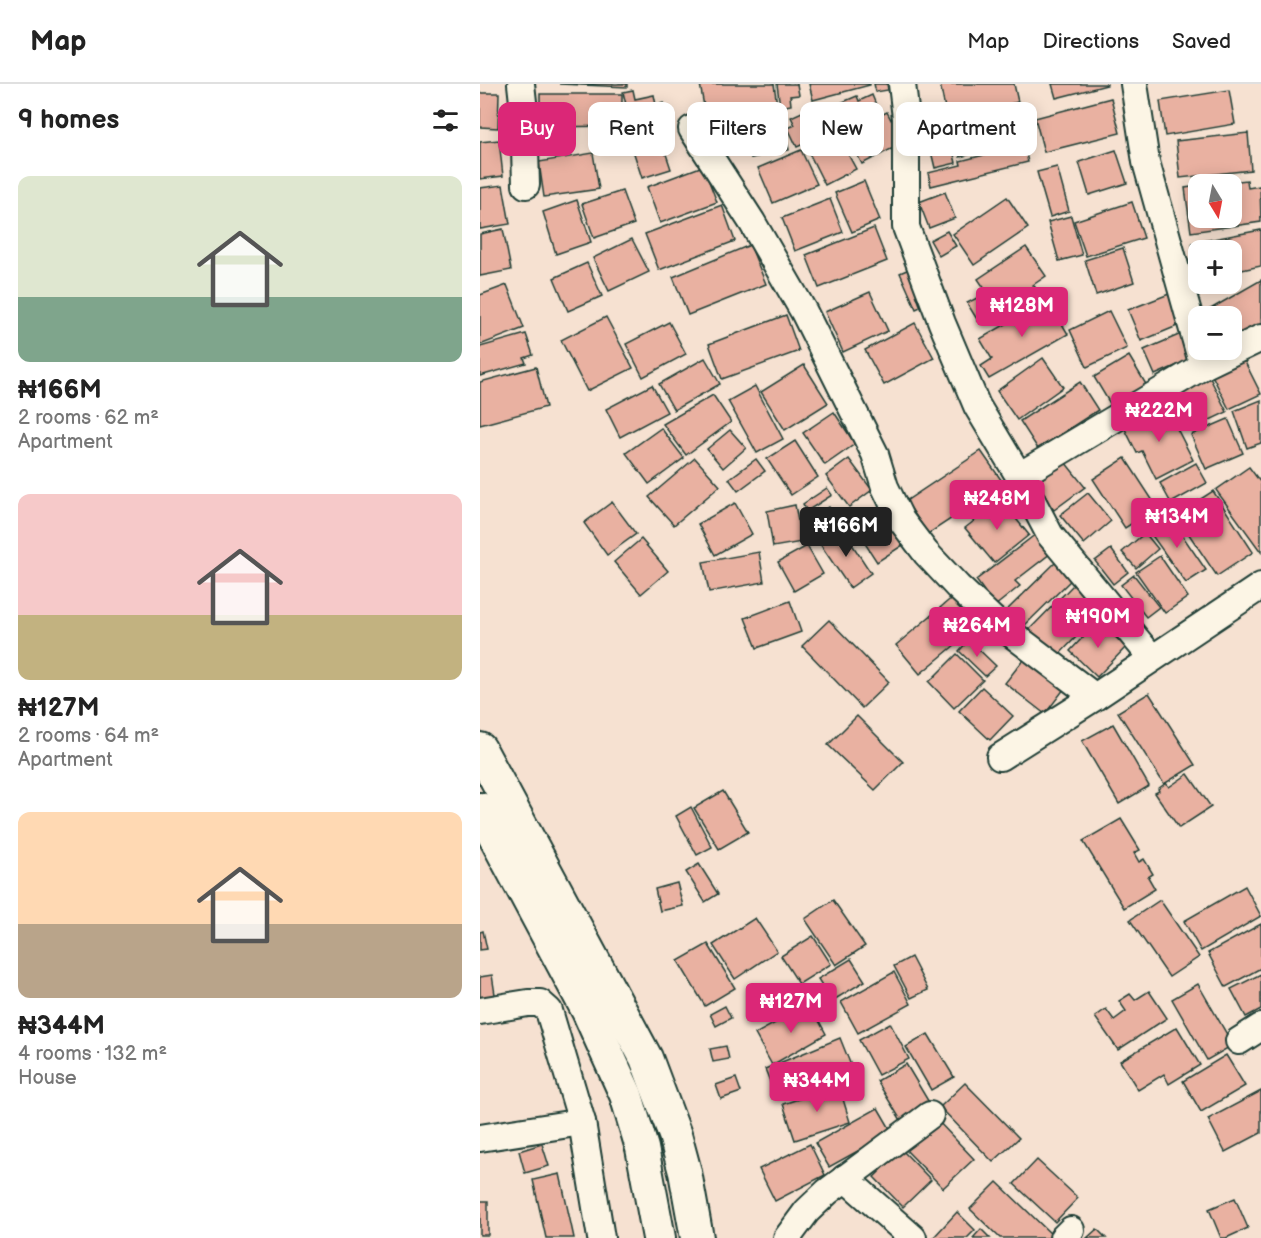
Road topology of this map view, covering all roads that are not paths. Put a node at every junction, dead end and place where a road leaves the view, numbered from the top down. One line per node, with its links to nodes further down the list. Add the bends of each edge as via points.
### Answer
1 (521, 84): 5 (street)
2 (902, 84): 8 (street, via 906,118 906,227 976,405)
3 (1134, 84): 7 (street, via 1146,162)
4 (709, 156): 11 (street, via 804,312 875,454 901,520 926,553 992,619)
5 (526, 185)
6 (1261, 338): 7 (street)
7 (1203, 366): 8 (street)
8 (1019, 476): 10 (street, via 1050,535)
9 (1261, 586): 10 (street)
10 (1152, 658): 11 (street)
11 (1095, 697): 13 (street)
12 (480, 749): 24 (main road, via 646,1058 675,1135)
13 (1000, 757)
14 (480, 809): 23 (main road, via 588,1011 626,1095 642,1148)
15 (480, 1011): 19 (street, via 540,1003 549,1011)
16 (1261, 1027): 17 (street)
17 (1239, 1041)
18 (930, 1115): 21 (street)
19 (582, 1122): 20 (street); 22 (street)
20 (480, 1138)
21 (845, 1178): 25 (street, via 807,1211); 26 (street)
22 (601, 1238)
23 (659, 1238)
24 (697, 1238)
25 (787, 1238)
26 (913, 1238)

